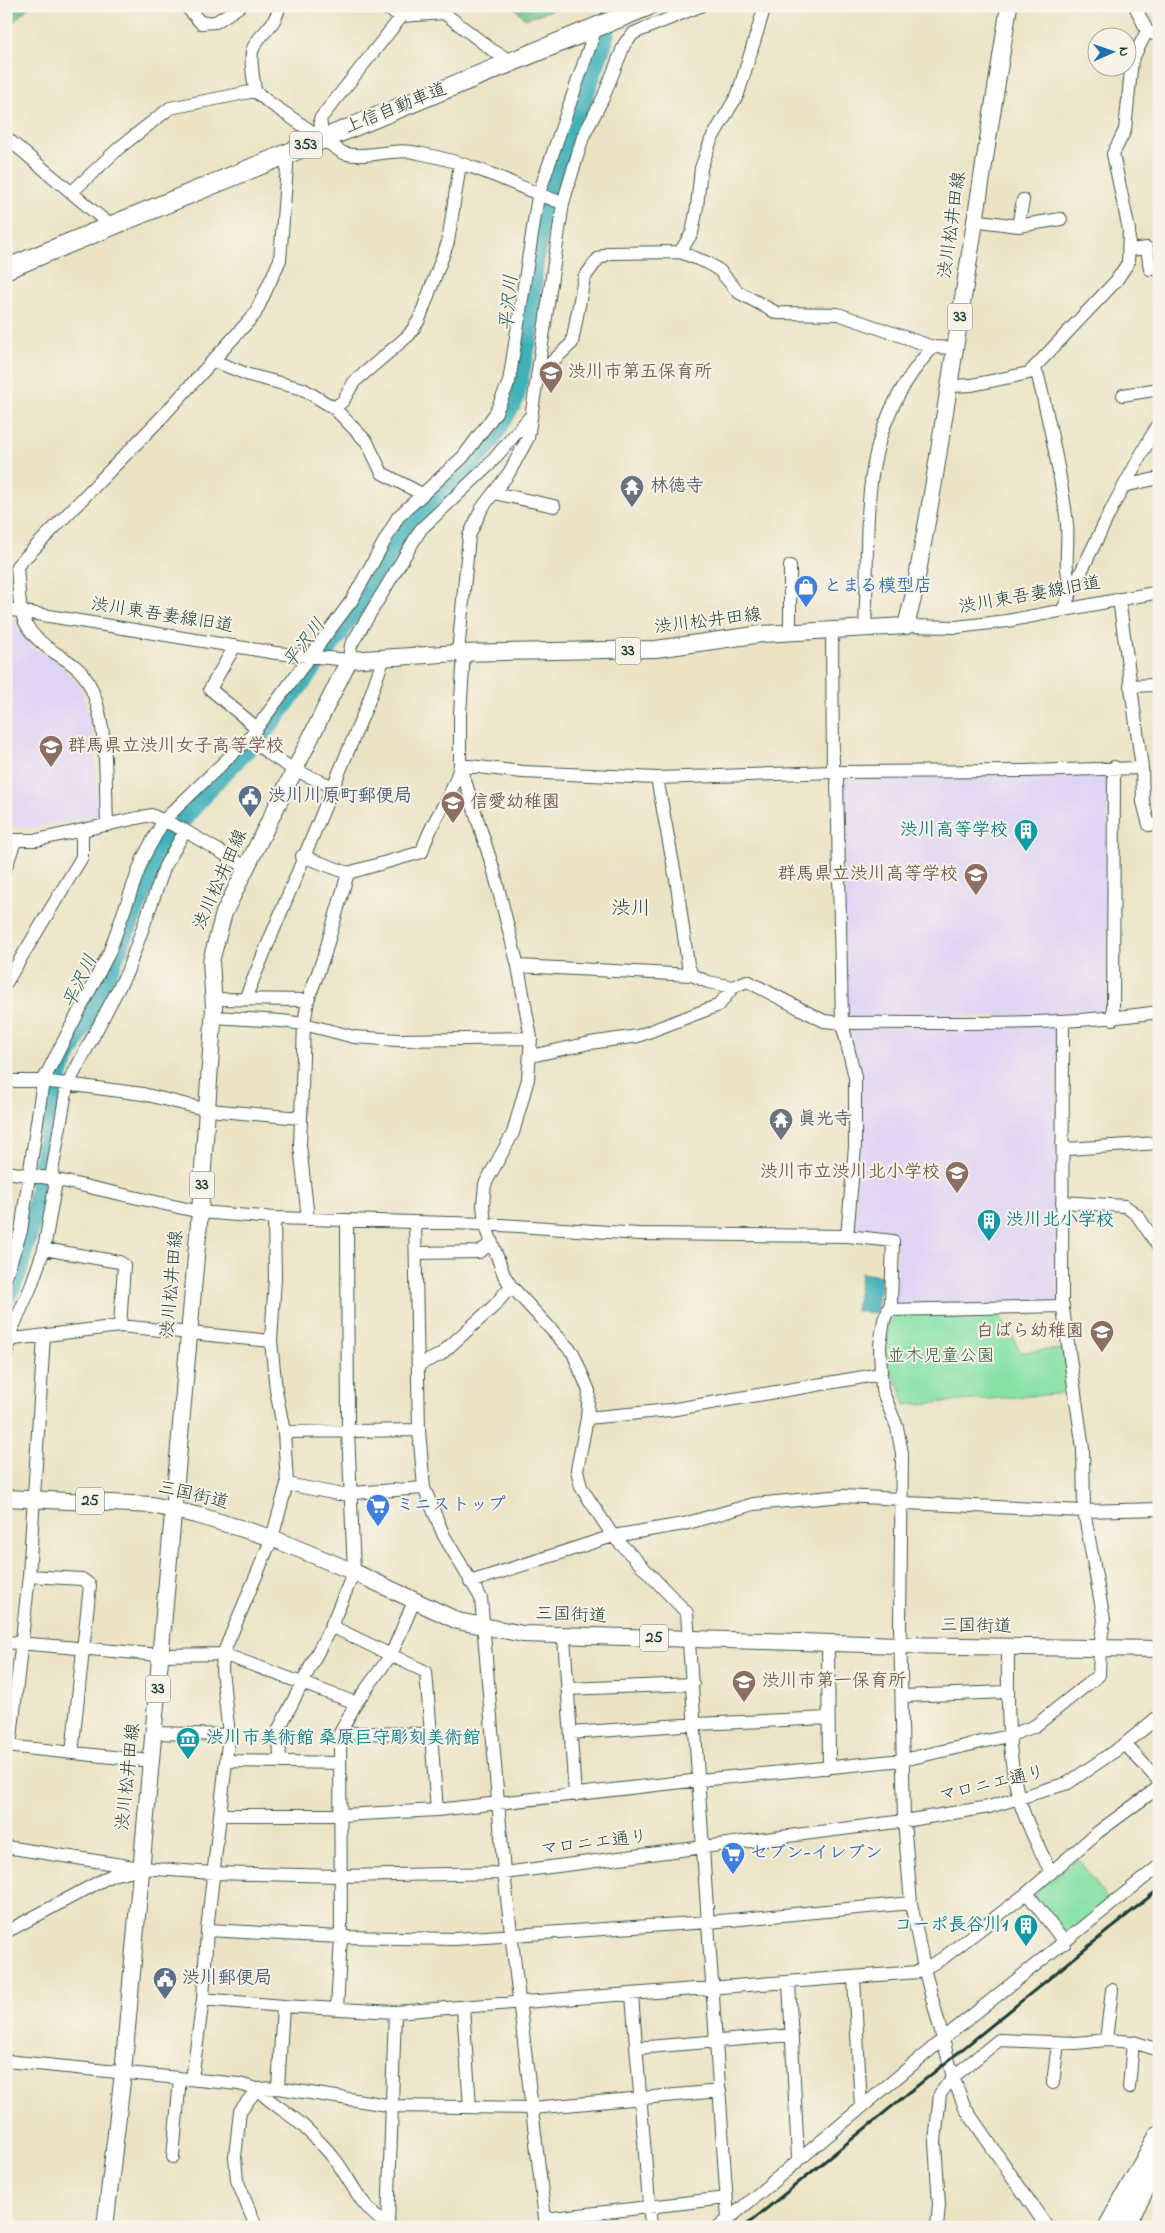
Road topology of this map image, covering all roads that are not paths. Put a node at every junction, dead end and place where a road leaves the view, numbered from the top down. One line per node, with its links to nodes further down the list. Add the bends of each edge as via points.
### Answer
1 (186, 6): 2 (street, via 201,23 216,22)
2 (240, 6)
3 (279, 6): 15 (street, via 272,26 252,53)
4 (381, 6): 11 (street)
5 (648, 6): 12 (highway, 上信自動車道 / 353)
6 (700, 6): 23 (street, via 634,33 625,43 583,137)
7 (764, 6): 29 (street, via 738,94 711,140 701,168 692,233)
8 (1009, 6): 24 (main road, 渋川松井田線 / 33)
9 (1135, 6): 13 (street)
10 (446, 9): 11 (street); 14 (street, via 492,50)
11 (402, 16): 17 (street, via 320,119)
12 (601, 26): 14 (highway, 上信自動車道 / 353); 21 (street)
13 (1153, 34): 28 (street, via 1132,60 1125,130 1113,154 1129,230)
14 (511, 61): 17 (highway, 上信自動車道 / 353)
15 (255, 91): 17 (street); 20 (street, via 170,108 119,148)
16 (8, 139): 20 (street)
17 (323, 139): 18 (highway, 上信自動車道 / 353); 19 (street, via 343,153 356,157 389,151 416,152)
18 (288, 152): 26 (highway, 上信自動車道 / 353); 34 (street, via 280,260 255,314)
19 (460, 164): 21 (street); 40 (street, via 448,242 420,320 409,335 354,382 344,402)
20 (72, 192): 26 (street)
21 (538, 196): 23 (street); 47 (street, via 509,382 496,414 477,441)
22 (1023, 200): 27 (street)
23 (563, 203): 36 (street)
24 (973, 220): 27 (street); 33 (main road, 渋川松井田線 / 33)
25 (1061, 220): 27 (street)
26 (111, 226): 30 (highway, 上信自動車道 / 353)
27 (1018, 226)
28 (1130, 250): 31 (street, via 1147,248 1150,270); 35 (street, via 1128,263 1116,280)
29 (680, 252): 32 (street, via 708,262 720,270 738,292 777,313 838,314); 36 (street, via 609,253 598,259 584,278 572,343)
30 (6, 269)
31 (1159, 269)
32 (933, 348): 33 (street); 58 (street, via 912,370 889,413 874,456 867,524)
33 (955, 348): 37 (main road, 渋川松井田線 / 33)
34 (214, 361): 40 (street, via 249,375 304,390); 49 (street)
35 (1034, 368): 37 (street, via 1029,373 972,385); 51 (street, via 1054,444 1067,526 1066,573)
36 (537, 376): 41 (street)
37 (949, 386): 57 (main road, 渋川松井田線 / 33)
38 (1159, 388): 39 (street)
39 (1123, 395)
40 (334, 408): 47 (street, via 367,442 382,474)
41 (529, 418): 46 (street, via 528,438); 65 (street, via 488,466 421,529)
42 (1159, 422): 43 (street)
43 (1153, 445): 45 (street)
44 (1159, 478): 45 (street)
45 (1124, 486): 51 (street)
46 (494, 493): 48 (street); 62 (street, via 482,508 469,536)
47 (422, 494): 63 (street, via 398,517 352,600)
48 (554, 506)
49 (12, 563): 56 (street)
50 (790, 566): 60 (street)
51 (1071, 589): 55 (street)
52 (1159, 592): 53 (street, 渋川東吾妻線旧道)
53 (1119, 599): 55 (street, 渋川東吾妻線旧道); 66 (street)
54 (6, 609): 56 (street, 渋川東吾妻線旧道)
55 (1063, 610): 57 (street, 渋川東吾妻線旧道, via 957,627)
56 (21, 612): 61 (street, 渋川東吾妻線旧道); 78 (street, via 33,637 74,664 89,684 101,722)
57 (906, 626): 58 (main road, 渋川松井田線 / 33)
58 (866, 628): 59 (main road, 渋川松井田線 / 33)
59 (832, 630): 60 (main road, 渋川松井田線 / 33); 73 (street)
60 (790, 632): 62 (main road, 渋川松井田線 / 33, via 656,649)
61 (235, 646): 63 (street, 渋川東吾妻線旧道); 68 (street, via 210,689)
62 (461, 653): 64 (main road, 渋川松井田線 / 33); 69 (street)
63 (310, 657): 65 (street, 渋川東吾妻線旧道); 68 (street)
64 (384, 657): 65 (main road, 渋川松井田線 / 33); 75 (street)
65 (341, 660): 72 (main road, 渋川松井田線 / 33)
66 (1130, 686): 67 (street, via 1154,685); 71 (street)
67 (1159, 688)
68 (253, 734): 72 (street, via 264,750); 76 (street)
69 (460, 765): 74 (street, via 523,772); 85 (street, via 457,781 443,802 422,852); 86 (street, via 493,868)
70 (1114, 767): 71 (street); 73 (street); 95 (street)
71 (1142, 768): 77 (street, via 1143,802 1149,825)
72 (294, 771): 75 (street); 83 (main road, 渋川松井田線 / 33)
73 (833, 772): 74 (street); 97 (street, via 837,777 841,878)
74 (656, 778): 87 (street)
75 (332, 786): 82 (street)
76 (166, 821): 78 (street, via 151,815); 80 (street); 102 (street, via 143,858 109,953)
77 (1159, 824)
78 (107, 825): 79 (street)
79 (82, 830): 81 (street, via 37,840); 88 (street, via 82,857)
80 (183, 830): 83 (street); 103 (street, via 165,866 127,972)
81 (10, 841): 84 (street)
82 (302, 856): 85 (street); 90 (street)
83 (246, 867): 91 (main road, 渋川松井田線 / 33, via 224,913 214,944 211,961)
84 (6, 868)
85 (348, 873): 92 (street)
86 (518, 966): 87 (street); 99 (street)
87 (692, 975): 89 (street)
88 (6, 983)
89 (733, 987): 97 (street, via 747,981 824,1021); 100 (street, via 719,1005 638,1036)
90 (245, 999): 91 (street); 92 (street)
91 (214, 1000): 94 (main road, 渋川松井田線 / 33)
92 (308, 1000): 98 (street)
93 (1159, 1012): 95 (street)
94 (213, 1016): 98 (street); 104 (main road, 渋川松井田線 / 33)
95 (1113, 1019): 96 (street)
96 (1063, 1021): 97 (street); 107 (street)
97 (842, 1023): 118 (street, via 855,1076 855,1146)
98 (304, 1024): 99 (street, via 354,1037 398,1040); 105 (street)
99 (531, 1038): 100 (street)
100 (531, 1056): 117 (street, via 513,1133 485,1184)
101 (6, 1081): 102 (street)
102 (46, 1081): 103 (street); 109 (street)
103 (66, 1086): 104 (street, via 143,1094); 110 (street)
104 (208, 1110): 105 (street); 112 (main road, 渋川松井田線 / 33)
105 (301, 1118): 114 (street, via 300,1145)
106 (1159, 1143): 107 (street, via 1067,1149)
107 (1062, 1144): 111 (street)
108 (6, 1172): 109 (street)
109 (30, 1175): 110 (street); 123 (street, via 21,1231)
110 (51, 1179): 112 (street); 121 (street, via 55,1187)
111 (1062, 1202): 120 (street, via 1125,1206 1137,1215); 125 (street)
112 (200, 1212): 113 (street); 128 (main road, 渋川松井田線 / 33)
113 (274, 1218): 114 (street); 131 (street)
114 (308, 1219): 115 (street)
115 (347, 1220): 116 (street); 137 (street)
116 (415, 1222): 117 (street); 122 (street)
117 (485, 1224): 118 (street, via 639,1234); 119 (street)
118 (847, 1236): 126 (street, via 892,1241 891,1304)
119 (492, 1243): 122 (street, via 479,1252); 124 (street)
120 (1159, 1247)
121 (44, 1249): 127 (street, via 124,1265); 130 (street)
122 (416, 1252): 133 (street)
123 (6, 1276)
124 (511, 1286): 133 (street, via 440,1355); 135 (street, via 573,1353 589,1390)
125 (1063, 1306): 126 (street); 147 (street, via 1083,1449)
126 (888, 1310): 134 (street, via 880,1345)
127 (120, 1326): 128 (street); 129 (street)
128 (189, 1332): 131 (street); 145 (main road, 渋川松井田線 / 33)
129 (44, 1336): 130 (street); 143 (street)
130 (8, 1340): 132 (street)
131 (271, 1341): 138 (street)
132 (6, 1355)
133 (418, 1365): 136 (street)
134 (881, 1374): 135 (street, via 670,1410); 144 (street, via 882,1390 902,1454)
135 (587, 1418): 148 (street, via 577,1470 581,1487)
136 (419, 1430): 137 (street); 140 (street)
137 (348, 1431): 138 (street); 141 (street)
138 (284, 1432): 139 (street)
139 (287, 1484): 141 (street, via 338,1494); 149 (street)
140 (424, 1488): 141 (street); 152 (street, via 444,1536)
141 (350, 1493): 150 (street)
142 (6, 1498): 143 (main road, 三国街道 / 25)
143 (33, 1498): 145 (main road, 三国街道 / 25); 151 (street)
144 (901, 1499): 147 (street, via 906,1503); 148 (street, via 843,1496 754,1504 684,1524); 161 (street)
145 (172, 1509): 149 (main road, 三国街道 / 25); 167 (main road, 渋川松井田線 / 33)
146 (1159, 1509): 147 (street)
147 (1084, 1511): 164 (street, via 1104,1620)
148 (613, 1536): 152 (street); 157 (street, via 687,1613)
149 (272, 1538): 150 (main road, 三国街道 / 25); 166 (street)
150 (354, 1572): 153 (main road, 三国街道 / 25); 154 (street)
151 (29, 1576): 159 (street); 163 (street, via 87,1581 90,1585)
152 (470, 1582): 155 (street, via 481,1598)
153 (415, 1600): 155 (main road, 三国街道 / 25, via 458,1621); 168 (street)
154 (330, 1626): 168 (street); 169 (street)
155 (483, 1627): 156 (main road, 三国街道 / 25); 198 (street)
156 (564, 1637): 157 (main road, 三国街道 / 25); 171 (street)
157 (690, 1639): 160 (main road, 三国街道 / 25); 170 (street)
158 (6, 1642): 159 (street)
159 (23, 1644): 163 (street); 185 (street)
160 (828, 1644): 161 (main road, 三国街道 / 25); 176 (street)
161 (901, 1646): 162 (main road, 三国街道 / 25); 173 (street)
162 (1008, 1647): 164 (main road, 三国街道 / 25); 172 (street)
163 (84, 1648): 167 (street); 186 (street)
164 (1100, 1648): 165 (main road, 三国街道 / 25); 183 (street, via 1099,1675 1035,1726)
165 (1159, 1649)
166 (223, 1654): 167 (street); 169 (street); 182 (street)
167 (161, 1655): 178 (main road, 渋川松井田線 / 33)
168 (391, 1656): 174 (street); 181 (street, via 426,1672)
169 (302, 1684): 174 (street); 190 (street, via 279,1729)
170 (693, 1684): 171 (street); 177 (street)
171 (568, 1689): 180 (street)
172 (1008, 1692): 173 (street); 183 (street)
173 (902, 1696): 187 (street)
174 (356, 1703): 179 (street)
175 (1159, 1716): 184 (street, マロニエ通り)
176 (828, 1718): 177 (street); 192 (street)
177 (696, 1724): 180 (street); 193 (street)
178 (154, 1733): 182 (street); 188 (main road, 渋川松井田線 / 33)
179 (340, 1733): 181 (street); 191 (street)
180 (571, 1733): 196 (street)
181 (431, 1734): 199 (street)
182 (230, 1736): 189 (street)
183 (1008, 1736): 187 (street); 197 (street)
184 (1125, 1744): 194 (street); 197 (street, マロニエ通り, via 1068,1783)
185 (8, 1747): 186 (street)
186 (72, 1753): 188 (street)
187 (903, 1760): 192 (street); 202 (street)
188 (151, 1761): 206 (main road, 渋川松井田線 / 33)
189 (227, 1761): 190 (street); 200 (street)
190 (280, 1762): 191 (street)
191 (340, 1763): 201 (street)
192 (829, 1768): 193 (street)
193 (700, 1780): 196 (street); 204 (street)
194 (1159, 1781)
195 (1159, 1787): 209 (street, via 1098,1832)
196 (575, 1795): 198 (street)
197 (1019, 1800): 202 (street, マロニエ通り); 209 (street)
198 (498, 1803): 199 (street); 208 (street)
199 (437, 1810): 201 (street)
200 (221, 1815): 201 (street); 207 (street)
201 (342, 1815): 210 (street)
202 (904, 1821): 204 (street, マロニエ通り); 212 (street)
203 (6, 1847): 206 (street, マロニエ通り)
204 (704, 1847): 208 (street, マロニエ通り); 213 (street)
205 (1159, 1866): 218 (street)
206 (141, 1868): 207 (street, マロニエ通り); 215 (street, via 112,1875); 240 (main road, 渋川松井田線 / 33)
207 (214, 1873): 210 (street, マロニエ通り); 214 (street)
208 (504, 1873): 210 (street, マロニエ通り); 216 (street)
209 (1051, 1873): 211 (street)
210 (340, 1876): 217 (street)
211 (1027, 1893): 218 (street); 219 (street, via 943,1958)
212 (911, 1903): 213 (street); 219 (street)
213 (709, 1922): 216 (street); 222 (street)
214 (207, 1930): 217 (street); 225 (street)
215 (6, 1932)
216 (512, 1934): 217 (street, via 455,1939); 226 (street)
217 (341, 1937): 229 (street)
218 (1065, 1943): 232 (street)
219 (924, 1968): 220 (street, via 918,1972); 232 (street)
220 (854, 1978): 221 (street); 251 (street)
221 (789, 1983): 222 (street); 231 (street)
222 (713, 1989): 224 (street); 234 (street)
223 (1112, 1990): 233 (street)
224 (632, 1996): 226 (street); 237 (street)
225 (203, 1999): 227 (street); 242 (street)
226 (520, 2004): 228 (street); 252 (street)
227 (283, 2006): 229 (street); 244 (street)
228 (462, 2008): 230 (street); 250 (street)
229 (338, 2009): 230 (street)
230 (396, 2012): 249 (street)
231 (792, 2036): 234 (street); 255 (street)
232 (944, 2039): 241 (street); 251 (street)
233 (1106, 2040): 235 (street); 236 (street)
234 (716, 2042): 237 (street); 247 (street)
235 (1133, 2042): 238 (street); 245 (street)
236 (1058, 2043): 241 (street, via 999,2040); 243 (street)
237 (636, 2048): 248 (street)
238 (1159, 2050)
239 (6, 2061): 240 (street)
240 (122, 2073): 242 (street); 262 (main road, 渋川松井田線 / 33)
241 (953, 2077): 265 (street, via 940,2094 935,2142 939,2205); 266 (street, via 965,2108)
242 (186, 2078): 246 (street); 254 (street)
243 (1054, 2083)
244 (278, 2088): 246 (street); 249 (street)
245 (1129, 2088)
246 (258, 2089): 261 (street, via 302,2125 336,2161 360,2201); 263 (street, via 240,2111 235,2157 237,2180)
247 (720, 2091): 248 (street); 257 (street)
248 (640, 2098): 252 (street); 258 (street)
249 (394, 2106): 250 (street); 261 (street)
250 (470, 2107): 252 (street)
251 (861, 2107): 255 (street)
252 (532, 2108): 259 (street)
253 (1159, 2135): 267 (highway)
254 (173, 2157)
255 (798, 2158): 260 (street)
256 (1159, 2163): 268 (highway)
257 (726, 2198): 258 (street); 260 (street)
258 (649, 2207): 259 (street); 264 (street)
259 (545, 2223)
260 (723, 2223)
261 (389, 2226)
262 (105, 2227)
263 (256, 2227)
264 (651, 2227)
265 (937, 2227)
266 (1047, 2227)
267 (1108, 2227)
268 (1124, 2227)

